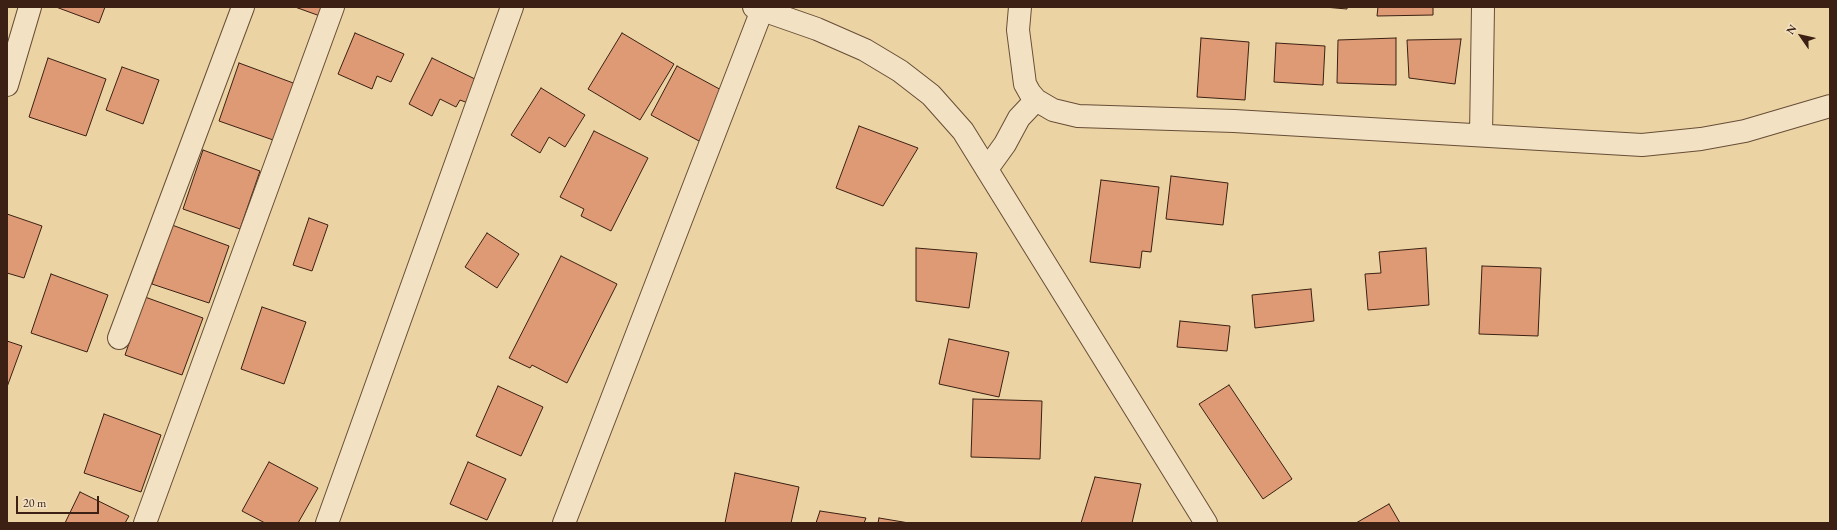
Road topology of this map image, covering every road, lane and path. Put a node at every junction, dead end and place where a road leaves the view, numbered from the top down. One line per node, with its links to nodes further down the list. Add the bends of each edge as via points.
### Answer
1 (30, 7): 8 (street)
2 (243, 7): 13 (street)
3 (333, 7): 14 (street)
4 (512, 7): 15 (street)
5 (1020, 7): 9 (street, via 1018,30 1022,69 1025,84)
6 (1483, 7): 11 (street)
7 (758, 8): 12 (street, via 858,47 900,71 931,95 963,131); 16 (street)
8 (7, 85)
9 (1036, 100): 11 (street, via 1053,110 1078,116 1234,121); 12 (street, via 1019,118 1005,144)
10 (1830, 106): 11 (street, via 1745,131 1642,145)
11 (1481, 135)
12 (986, 169): 17 (street)
13 (119, 338)
14 (144, 523)
15 (327, 523)
16 (564, 523)
17 (1206, 523)

